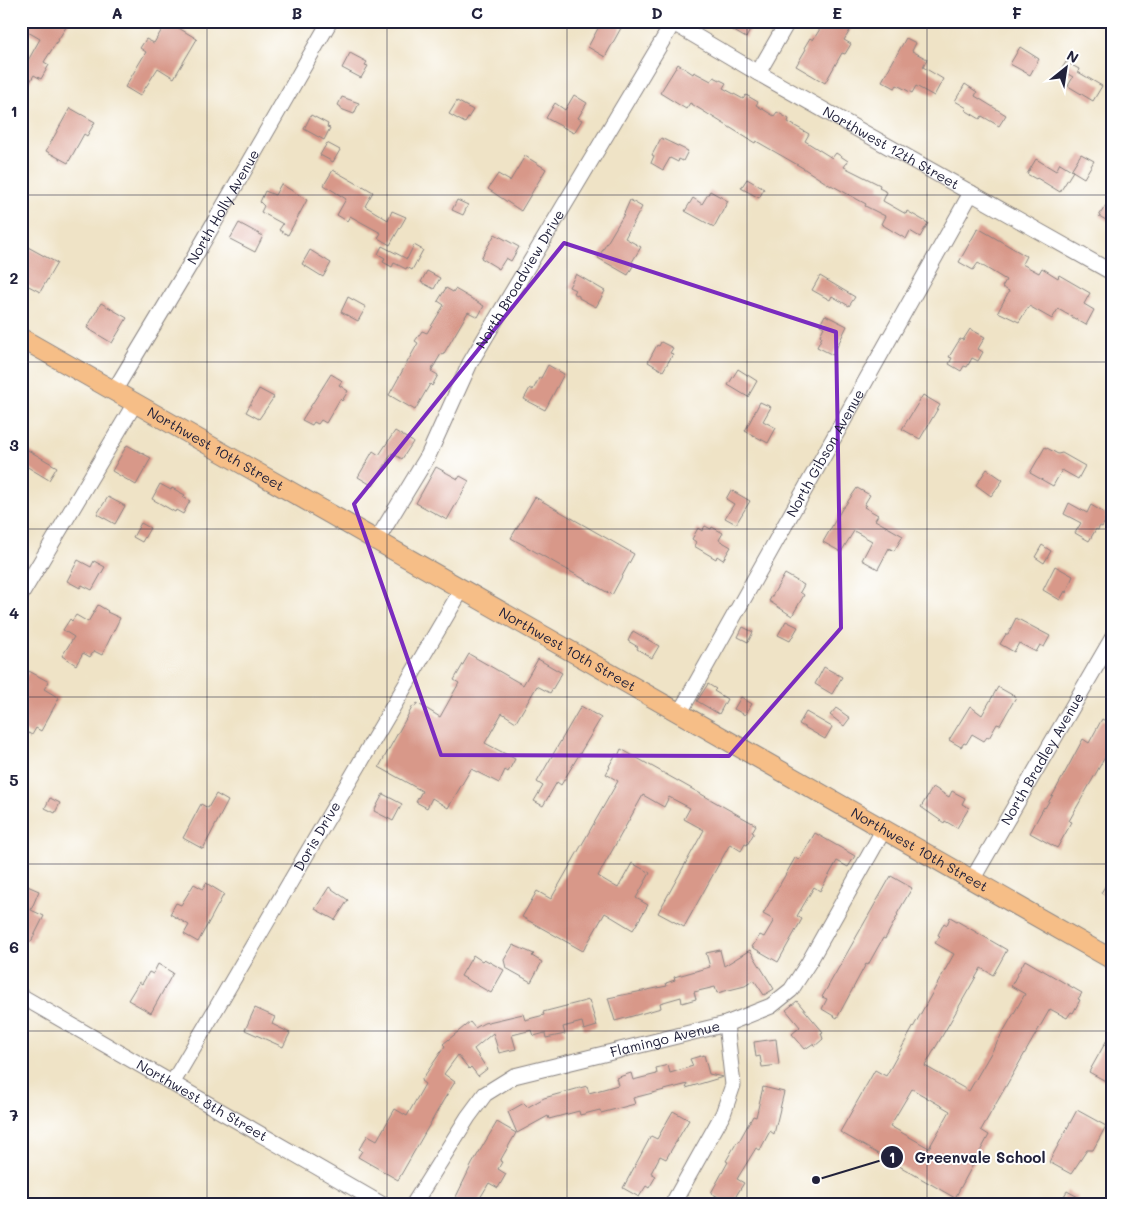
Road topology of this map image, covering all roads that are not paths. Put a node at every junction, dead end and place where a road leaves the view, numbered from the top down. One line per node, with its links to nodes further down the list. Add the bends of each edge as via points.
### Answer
1 (330, 21): 8 (street, North Holly Avenue)
2 (788, 21): 4 (street)
3 (672, 22): 4 (street, Northwest 12th Street); 10 (street, North Broadview Drive, via 470,363 428,456)
4 (758, 74): 5 (street, Northwest 12th Street)
5 (971, 193): 6 (street, Northwest 12th Street); 14 (street, North Gibson Avenue)
6 (1113, 273)
7 (21, 338): 8 (main road, Northwest 10th Street)
8 (114, 391): 9 (main road, Northwest 10th Street)
9 (135, 403): 10 (main road, Northwest 10th Street); 12 (street)
10 (377, 540): 11 (main road, Northwest 10th Street)
11 (462, 590): 14 (main road, Northwest 10th Street); 20 (street, Doris Drive)
12 (21, 594)
13 (1113, 637): 16 (street, North Bradley Avenue)
14 (678, 714): 15 (main road, Northwest 10th Street)
15 (884, 829): 16 (main road, Northwest 10th Street); 19 (street, Flamingo Avenue, via 791,990 770,1006)
16 (972, 880): 17 (main road, Northwest 10th Street)
17 (1113, 960)
18 (21, 996): 20 (street, Northwest 8th Street)
19 (726, 1024): 22 (street, Flamingo Avenue, via 514,1076 485,1094); 23 (street, via 733,1086 724,1114)
20 (174, 1082): 21 (street, Northwest 8th Street)
21 (383, 1205)
22 (413, 1205)
23 (672, 1205)

